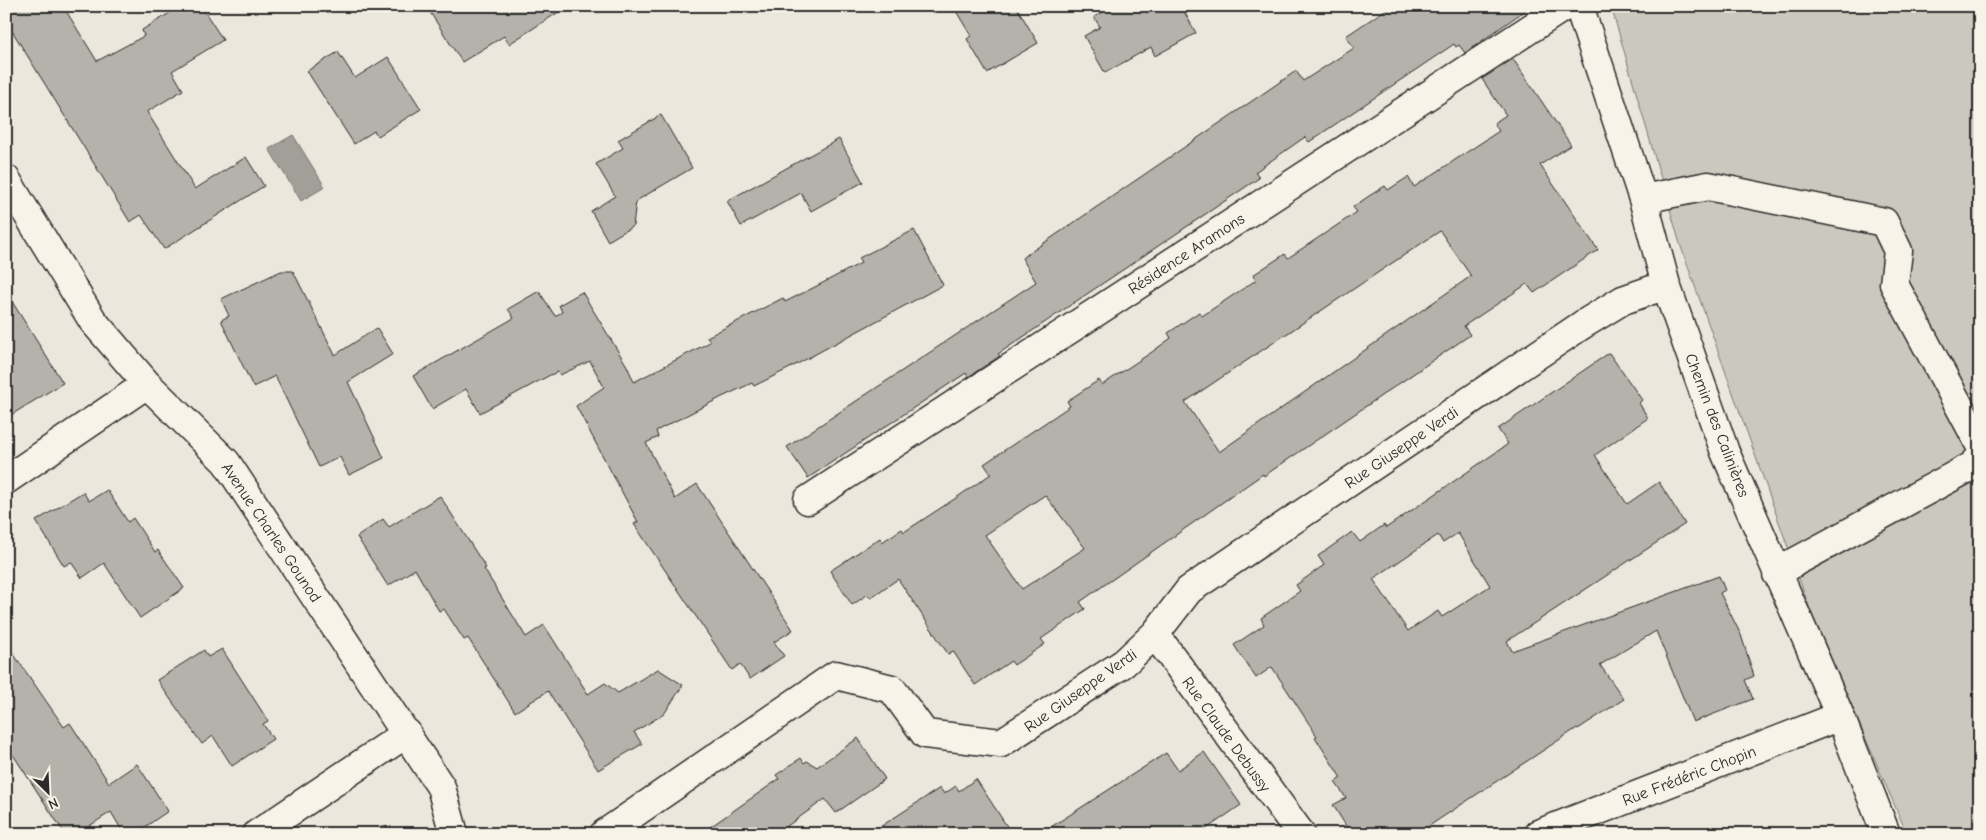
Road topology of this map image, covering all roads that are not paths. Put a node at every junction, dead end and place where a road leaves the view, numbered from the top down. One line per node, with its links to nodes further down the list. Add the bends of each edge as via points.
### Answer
1 (1565, 6): 10 (street, Résidence Aramons)
2 (1579, 6): 4 (street, Chemin des Calinières)
3 (6, 179): 6 (street, Avenue Charles Gounod, via 93,321)
4 (1643, 199): 5 (street, Chemin des Calinières); 7 (street, via 1708,186 1884,222 1898,251 1894,284)
5 (1666, 285): 11 (street, Chemin des Calinières, via 1725,452); 12 (street, Rue Giuseppe Verdi, via 1623,300 1582,325 1189,590)
6 (147, 384): 9 (street); 14 (street, Avenue Charles Gounod, via 226,462)
7 (1980, 445)
8 (1980, 458): 11 (street, via 1972,466)
9 (6, 480)
10 (808, 500)
11 (1777, 574): 13 (street, Chemin des Calinières)
12 (1155, 634): 17 (street, Rue Giuseppe Verdi, via 1124,663 1001,743 925,734 892,688 836,674); 18 (street, Rue Claude Debussy)
13 (1840, 716): 19 (street, Rue Frédéric Chopin); 20 (street, Chemin des Calinières)
14 (407, 733): 15 (street); 16 (street, Avenue Charles Gounod, via 442,787)
15 (257, 834)
16 (454, 834)
17 (604, 834)
18 (1301, 834)
19 (1538, 834)
20 (1886, 834)

